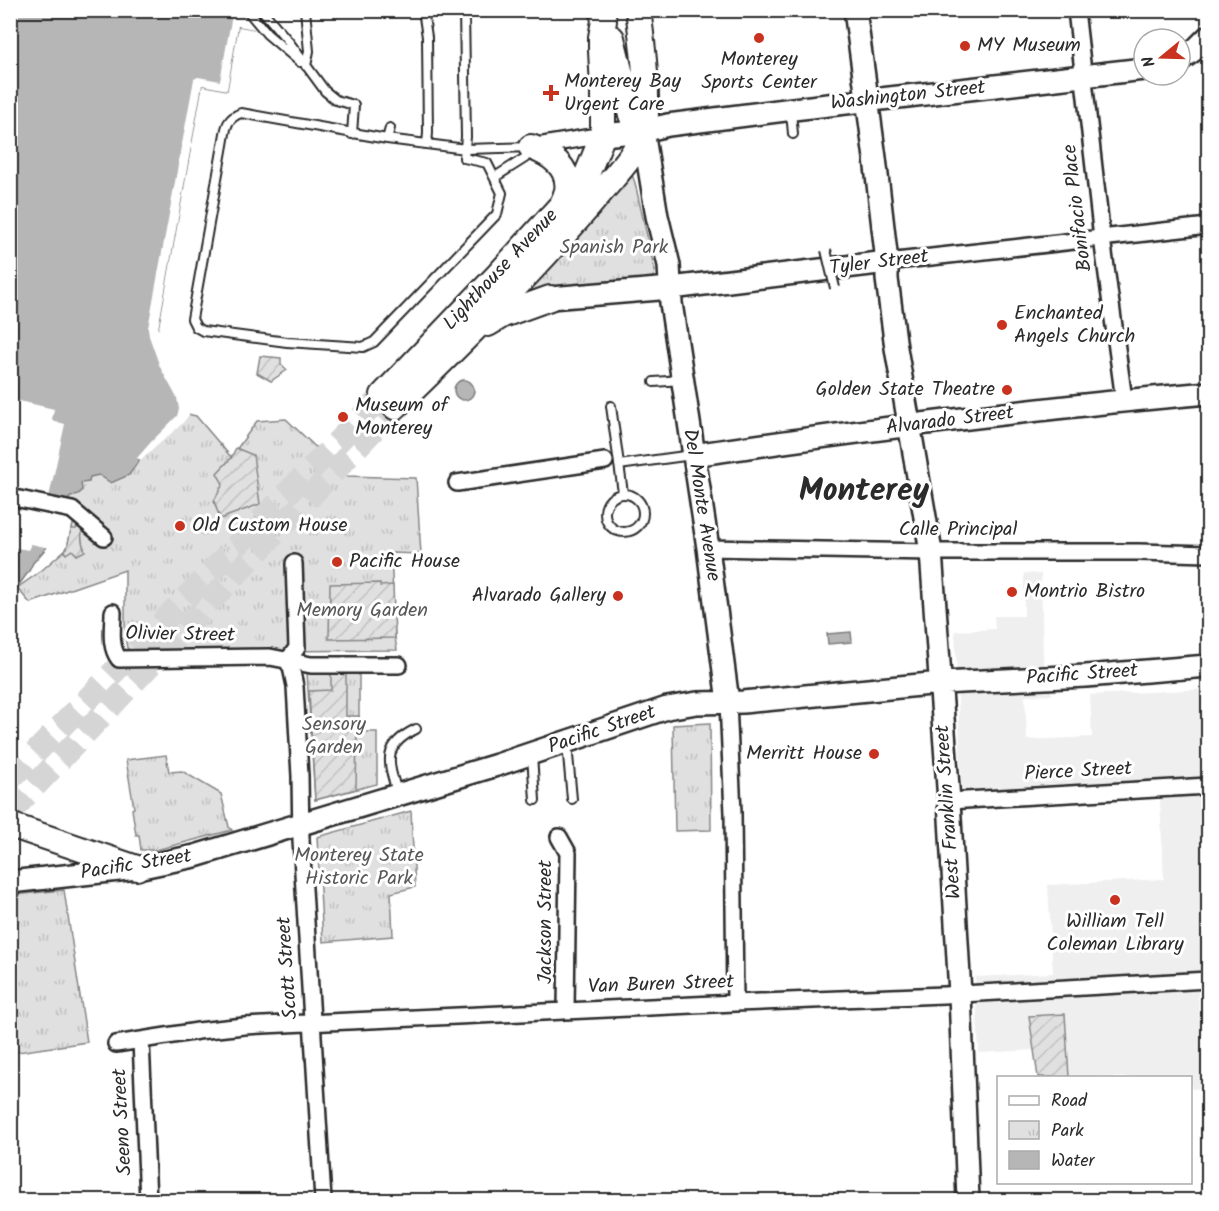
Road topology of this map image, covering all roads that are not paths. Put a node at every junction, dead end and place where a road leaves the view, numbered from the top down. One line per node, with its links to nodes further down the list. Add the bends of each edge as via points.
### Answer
1 (247, 10): 12 (lane, via 267,34)
2 (262, 10): 12 (lane)
3 (305, 10): 12 (lane, via 309,51)
4 (423, 10): 23 (lane, via 427,37)
5 (464, 10): 25 (lane)
6 (638, 10): 18 (main road, Del Monte Avenue, via 646,69)
7 (855, 10): 15 (main road, West Franklin Street)
8 (1076, 10): 14 (street, Bonifacio Place)
9 (603, 16): 18 (main road, via 614,44 630,115); 21 (main road)
10 (1209, 38): 11 (main road)
11 (1192, 52)
12 (306, 66): 19 (lane, via 336,100 354,105)
13 (1132, 70): 14 (main road, Washington Street)
14 (1083, 76): 15 (main road, Washington Street); 29 (street, Bonifacio Place)
15 (867, 100): 16 (main road, Washington Street); 31 (main road, West Franklin Street)
16 (791, 109): 18 (main road, Washington Street); 20 (lane)
17 (390, 128): 22 (lane)
18 (644, 131): 21 (main road, Washington Street); 32 (main road, Del Monte Avenue); 35 (main road, Lighthouse Avenue, via 627,162 578,221)
19 (352, 134): 22 (lane); 26 (lane, via 241,113 227,123 196,291 192,319 196,327 287,342 363,347 374,342 497,214 502,193)
20 (794, 134)
21 (603, 135): 24 (street, Washington Street); 27 (main road, Lighthouse Avenue, via 585,179)
22 (387, 140): 23 (lane)
23 (427, 144): 25 (lane)
24 (531, 147): 25 (lane); 26 (lane, via 525,158); 27 (main road, via 546,152 566,175 567,190)
25 (466, 148): 26 (lane, via 464,158 487,163)
26 (495, 177)
27 (562, 204): 35 (main road, Lighthouse Avenue, via 389,401)
28 (1209, 226): 29 (street, Tyler Street)
29 (1102, 238): 31 (street, Tyler Street); 39 (street, Bonifacio Place)
30 (826, 250): 33 (lane, bridge)
31 (887, 262): 32 (main road, Tyler Street); 41 (main road, West Franklin Street)
32 (671, 288): 34 (main road, Tyler Street); 36 (main road, Del Monte Avenue)
33 (835, 288)
34 (550, 298): 35 (main road, via 503,315)
35 (470, 334)
36 (682, 380): 37 (lane); 42 (main road, Del Monte Avenue)
37 (654, 382)
38 (1209, 393): 39 (main road, Alvarado Street)
39 (1124, 400): 41 (main road, Alvarado Street)
40 (611, 406): 43 (lane)
41 (908, 426): 42 (main road, Alvarado Street); 49 (main road, West Franklin Street)
42 (693, 454): 43 (lane); 48 (main road, Del Monte Avenue)
43 (612, 463): 44 (street); 45 (lane)
44 (457, 483)
45 (623, 493): 45 (lane, via 608,503 605,515 614,530 626,533 640,525 644,513 635,496)
46 (10, 497): 47 (street, via 72,510)
47 (104, 537)
48 (708, 548): 49 (street, Calle Principal); 57 (main road, Del Monte Avenue)
49 (931, 552): 50 (street, Calle Principal); 56 (main road, West Franklin Street)
50 (1209, 554)
51 (294, 563): 53 (street, via 297,648)
52 (113, 612): 53 (street, Olivier Street, via 113,646 119,659 270,657)
53 (287, 661): 54 (street, via 311,665); 66 (street, Scott Street, via 295,686)
54 (399, 665)
55 (1209, 666): 56 (main road, Pacific Street)
56 (941, 683): 57 (main road, Pacific Street); 65 (main road, West Franklin Street)
57 (728, 702): 59 (main road, Pacific Street, via 667,708); 73 (street, Del Monte Avenue)
58 (416, 729): 62 (lane, via 394,744 390,755)
59 (567, 743): 60 (main road, Pacific Street); 63 (lane)
60 (532, 754): 62 (main road, Pacific Street); 64 (lane)
61 (1209, 786): 65 (street, Pierce Street)
62 (398, 795): 66 (main road, Pacific Street)
63 (572, 799)
64 (535, 800)
65 (950, 801): 72 (main road, West Franklin Street)
66 (300, 824): 69 (main road, Pacific Street, via 195,856); 75 (street, Scott Street)
67 (10, 825): 69 (main road)
68 (558, 837): 74 (street, Jackson Street, via 568,853)
69 (137, 868): 70 (main road, Pacific Street)
70 (10, 882)
71 (1209, 980): 72 (street, Van Buren Street)
72 (960, 994): 73 (street, Van Buren Street); 80 (main road, West Franklin Street)
73 (735, 1003): 74 (street, Van Buren Street)
74 (566, 1011): 75 (street, Van Buren Street)
75 (313, 1022): 76 (street, Van Buren Street, via 216,1028); 79 (street, Scott Street)
76 (141, 1041): 77 (street, Van Buren Street); 78 (street, Seeno Street)
77 (116, 1044)
78 (148, 1200)
79 (323, 1200)
80 (968, 1200)

